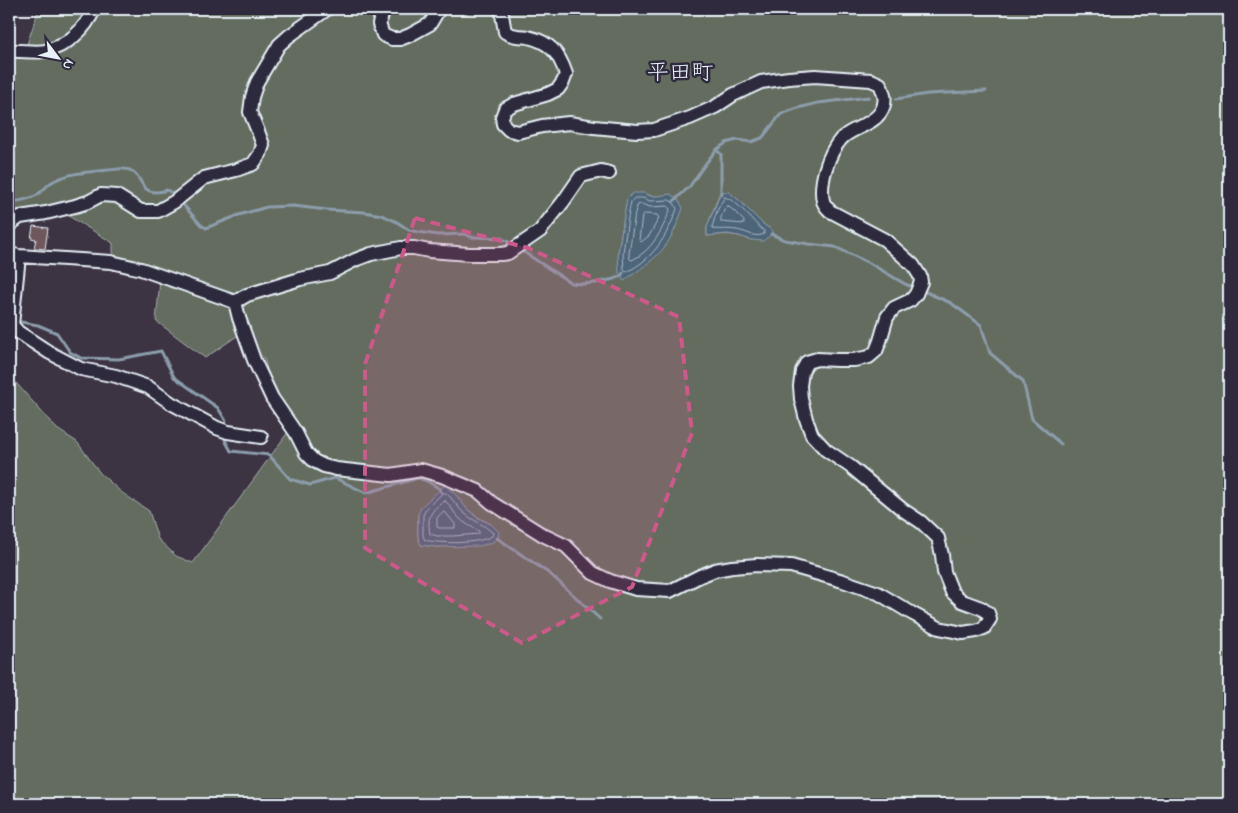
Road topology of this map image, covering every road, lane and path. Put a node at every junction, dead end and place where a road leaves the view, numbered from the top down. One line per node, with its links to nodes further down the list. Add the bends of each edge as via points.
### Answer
1 (94, 9): 6 (street, via 85,26 59,45 44,51)
2 (327, 9): 8 (street, via 280,45 258,82 250,112 263,145 253,164 204,178 158,211 141,211 118,196 101,195 75,206 20,217)
3 (384, 9): 4 (street, via 379,24 383,35 392,39 400,39 430,24)
4 (439, 9)
5 (501, 9): 10 (street, via 505,32 544,42 558,54 566,74 558,89 505,109 503,124 518,132 569,123 654,130 715,107 733,94 761,82 790,78 856,78 880,84 885,103 879,115 841,139 826,165 823,203 830,211 885,240 913,265 921,282 911,300 886,316 880,341 869,357 807,362 802,371 801,399 812,435 826,450 938,538 944,572 952,592 962,601 988,613 990,619 984,628 963,633 939,628 878,593 791,566 732,567 715,570 670,591 636,589 593,573 566,546 543,535 478,491 442,476 421,470 391,475 324,466 306,453 272,398 254,360)
6 (9, 51)
7 (609, 173): 10 (street, via 601,171 581,176 540,231 508,253 469,254 401,248 371,254 330,272 247,295)
8 (9, 225)
9 (14, 255): 10 (street, via 111,262 141,269); 11 (street, via 12,325 18,332 81,369 116,376 148,388 217,428)
10 (235, 302)
11 (261, 437)

